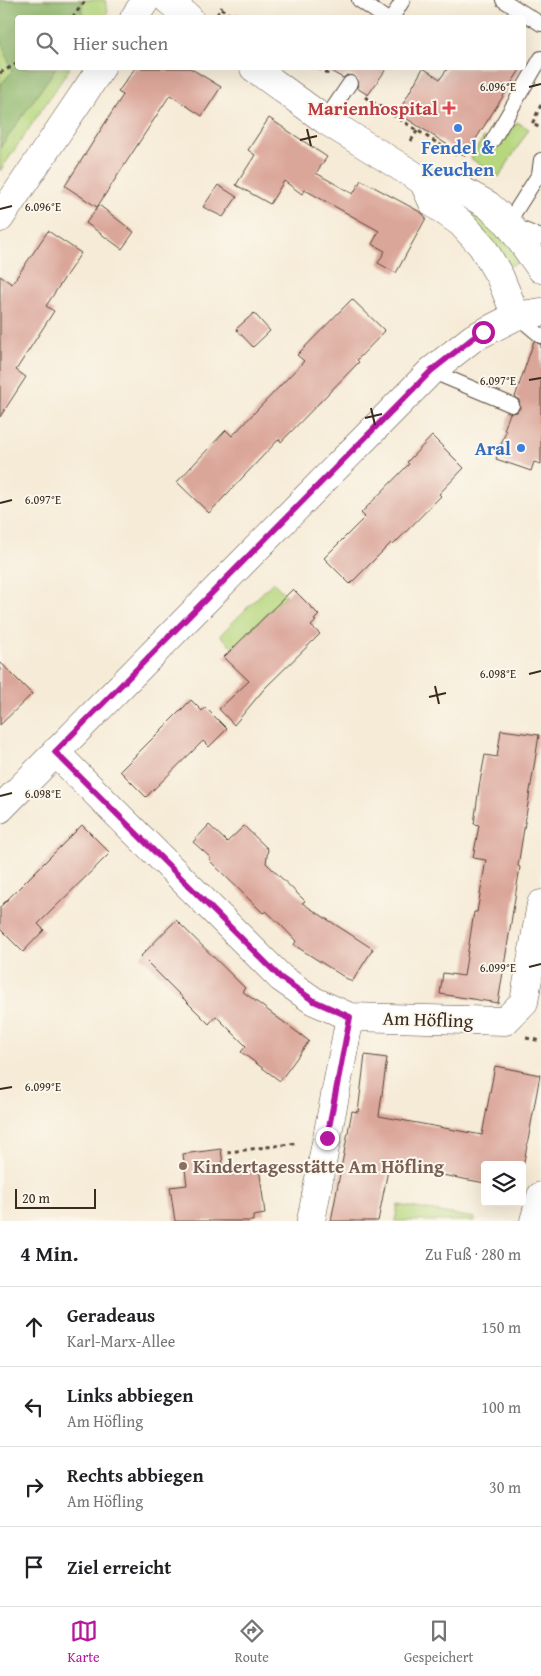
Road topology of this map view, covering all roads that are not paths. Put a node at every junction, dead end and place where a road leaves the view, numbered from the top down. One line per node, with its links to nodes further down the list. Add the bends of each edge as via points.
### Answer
1 (146, 0): 6 (street)
2 (168, 0): 7 (street)
3 (359, 0): 8 (lane)
4 (403, 0): 9 (lane)
5 (503, 0): 10 (lane)
6 (136, 15)
7 (186, 15)
8 (381, 15)
9 (394, 15)
10 (541, 24)
11 (541, 58): 16 (lane)
12 (100, 70): 19 (street)
13 (257, 70): 15 (street)
14 (348, 85): 15 (lane)
15 (324, 120): 18 (street)
16 (493, 140)
17 (541, 160): 20 (lane, via 539,174)
18 (423, 181): 20 (street, via 452,185 488,205); 23 (street, via 433,203 461,223 482,246)
19 (0, 218)
20 (508, 223): 21 (lane); 22 (street)
21 (541, 236)
22 (541, 269)
23 (528, 314): 24 (lane); 25 (street, via 473,338)
24 (541, 336)
25 (431, 371): 26 (lane); 27 (street)
26 (512, 405)
27 (55, 752): 28 (street); 30 (street, Am Höfling, via 281,978 314,1001)
28 (0, 808)
29 (541, 904): 30 (street, Am Höfling, via 524,1002 505,1022)
30 (350, 1017): 32 (street)
31 (541, 1196): 33 (street)
32 (311, 1221)
33 (534, 1221)

